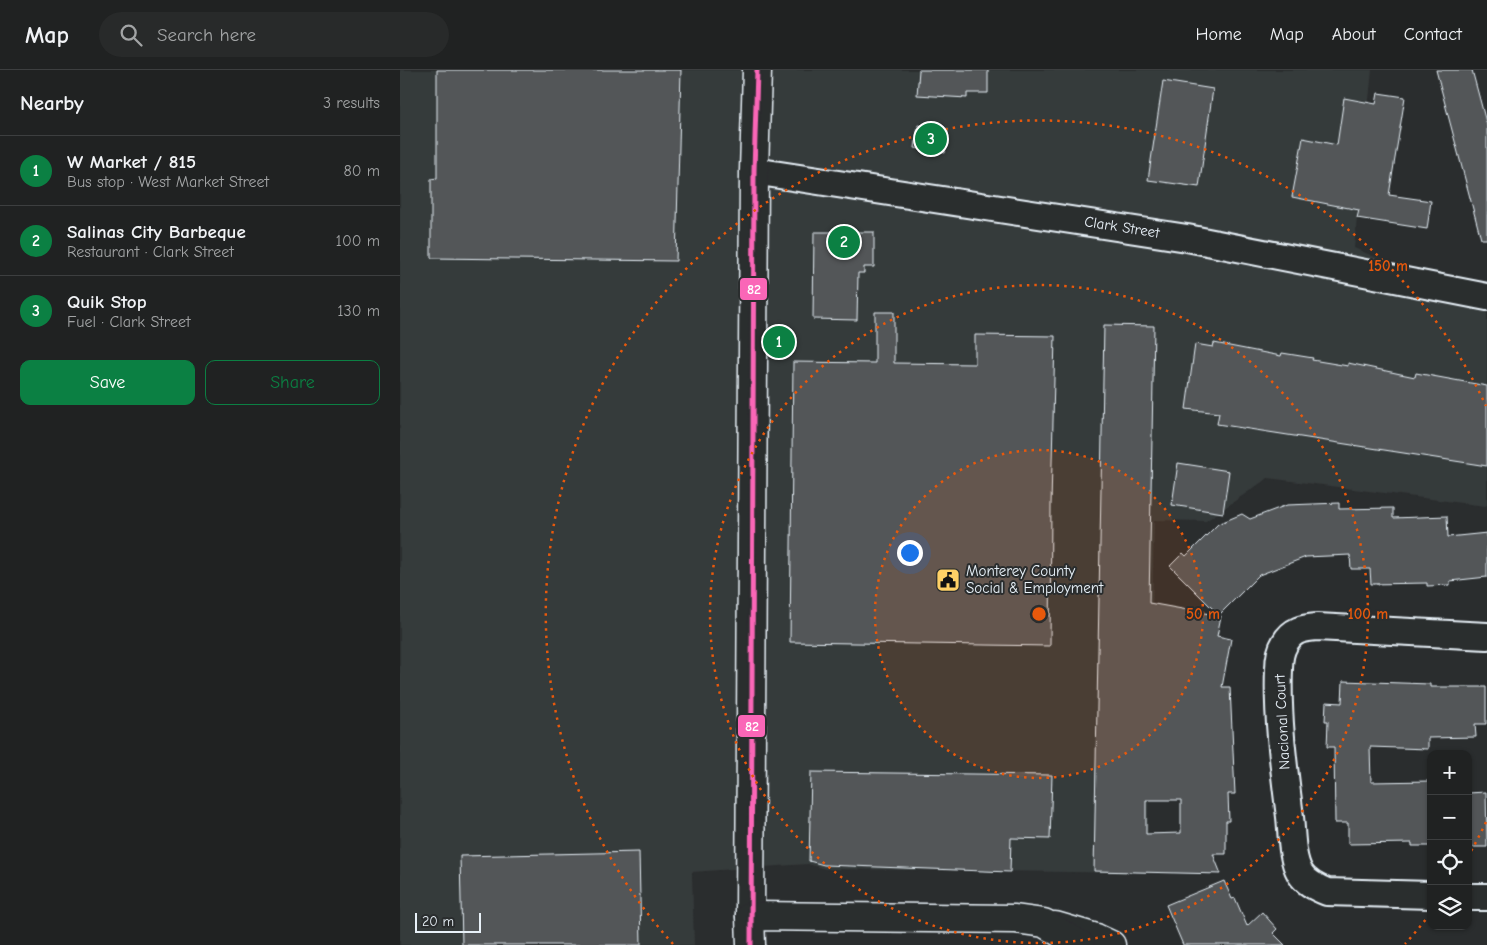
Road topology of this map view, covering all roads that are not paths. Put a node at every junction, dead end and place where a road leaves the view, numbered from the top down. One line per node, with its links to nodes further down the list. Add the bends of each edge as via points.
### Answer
1 (756, 70): 2 (main road)
2 (754, 170): 3 (street, Clark Street, via 1188,238); 8 (main road)
3 (1487, 297)
4 (1487, 636): 5 (street, Nacional Court, via 1305,627 1290,634 1280,658 1285,778 1300,874 1316,888 1327,892)
5 (1427, 895)
6 (1472, 897): 7 (street)
7 (1487, 898)
8 (750, 916): 9 (main road, via 1015,919); 10 (main road)
9 (1044, 923): 11 (main road); 12 (main road)
10 (750, 945)
11 (1081, 945)
12 (1111, 945)

